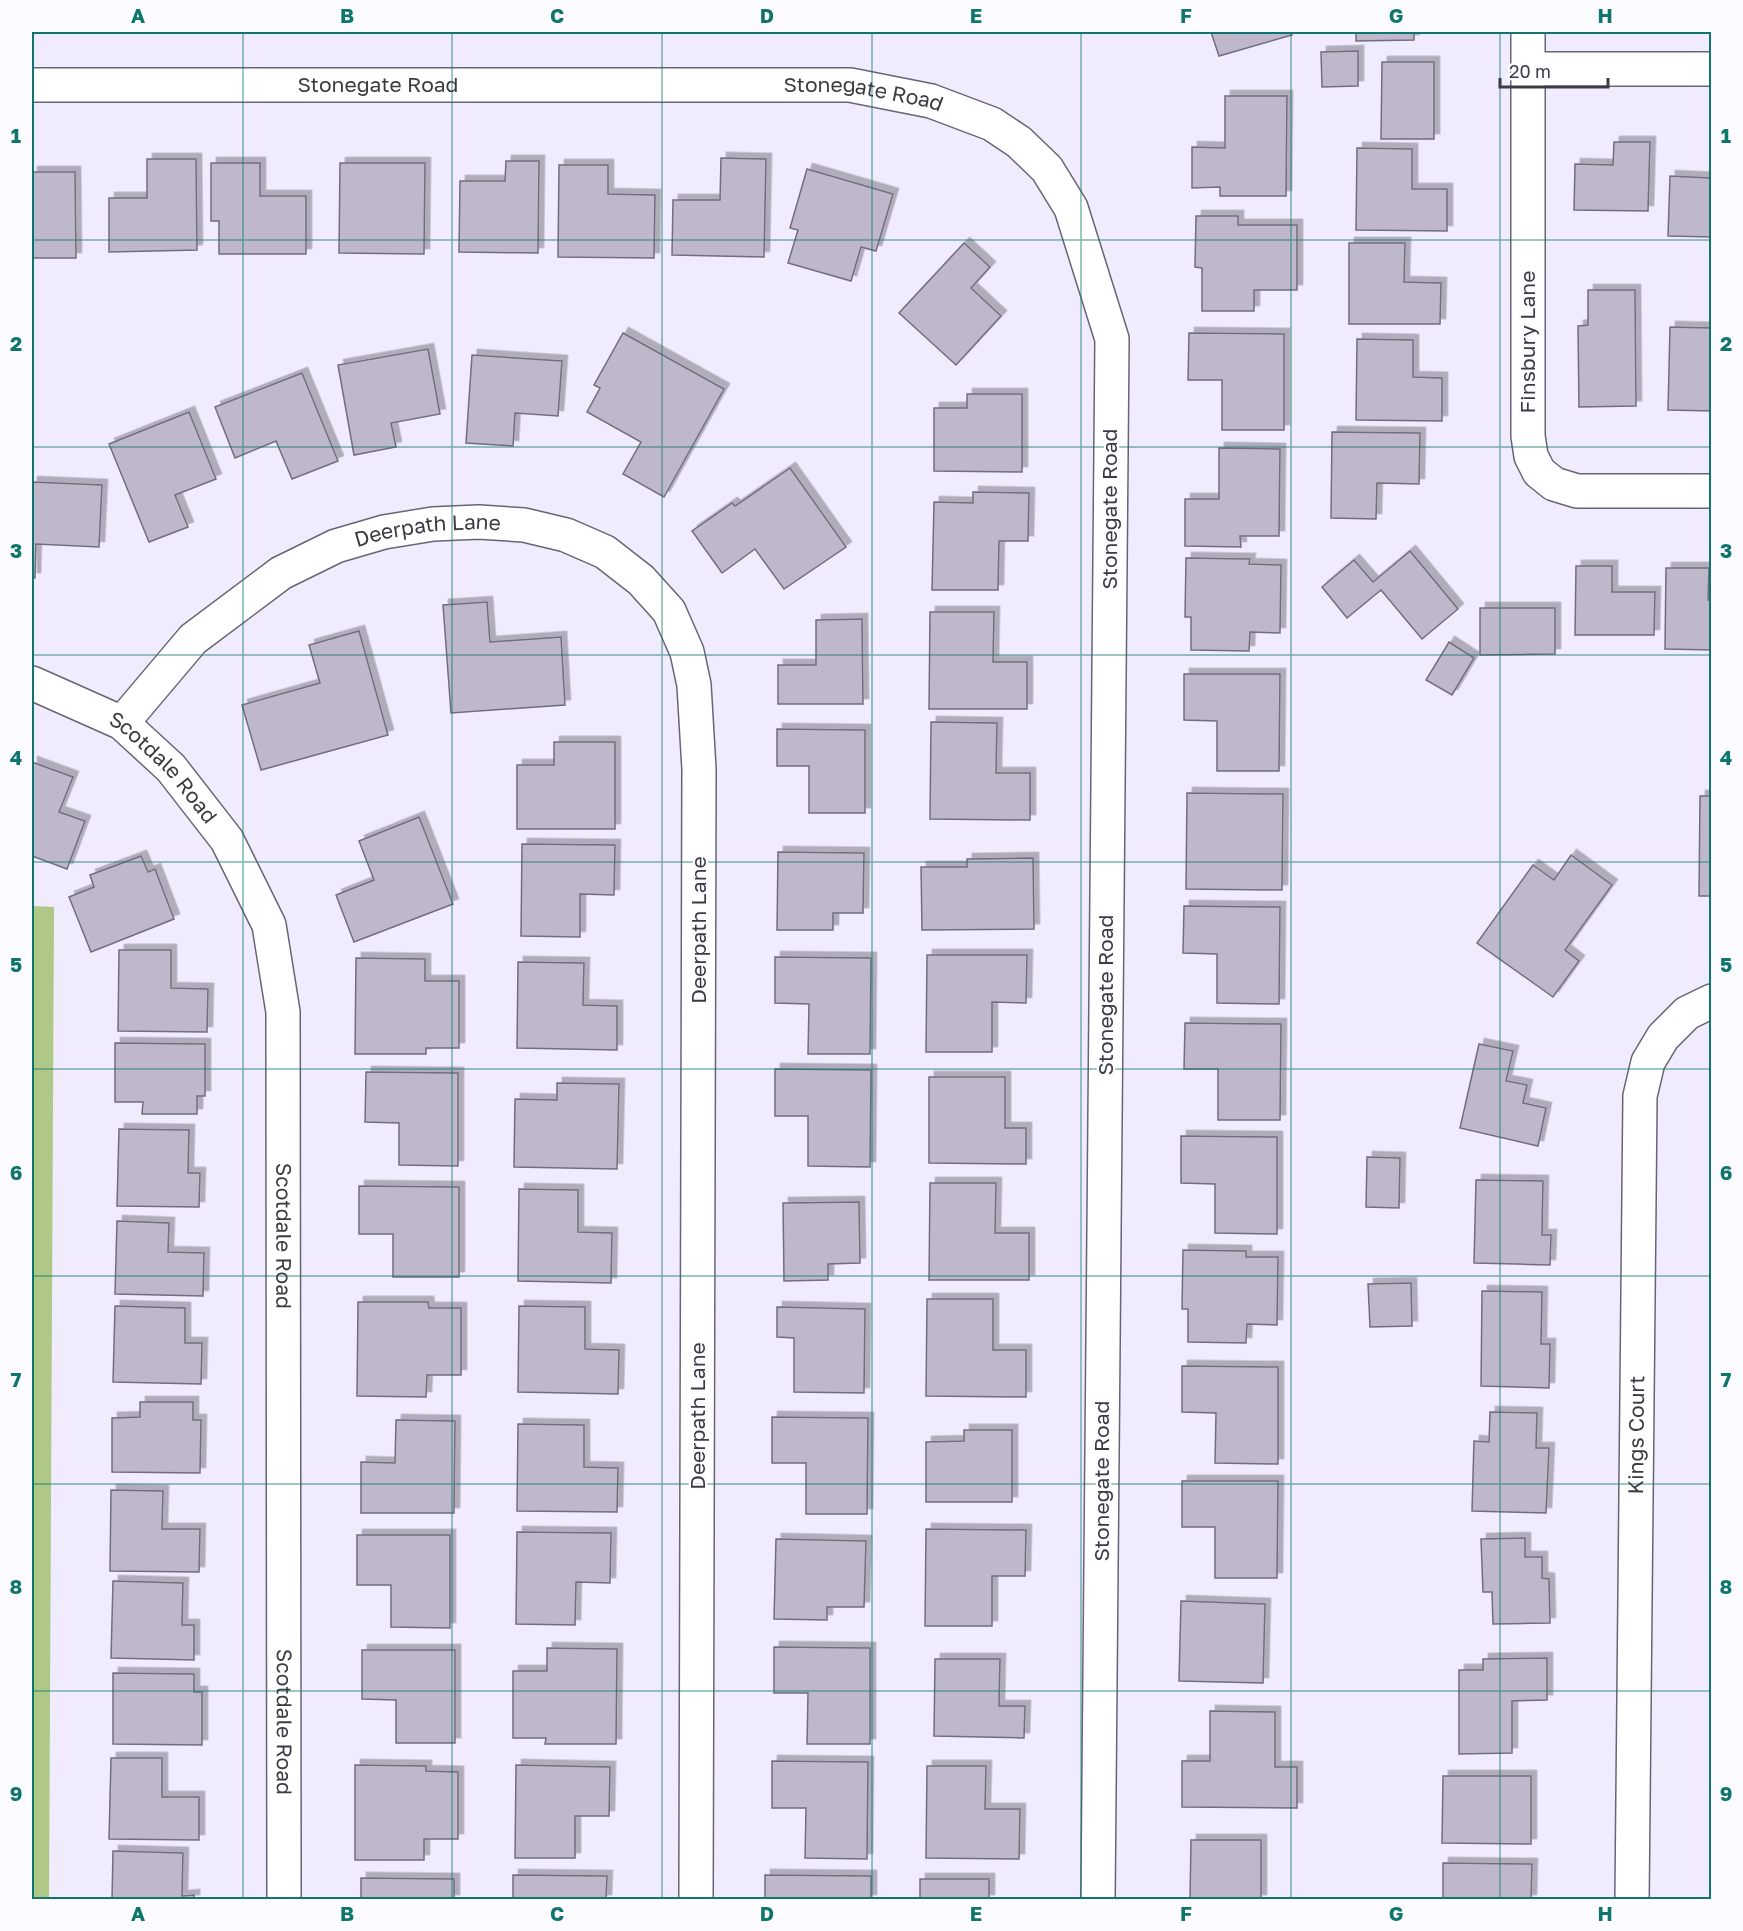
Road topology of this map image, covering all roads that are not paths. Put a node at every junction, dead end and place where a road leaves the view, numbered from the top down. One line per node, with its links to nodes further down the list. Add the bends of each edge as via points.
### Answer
1 (1528, 32): 2 (street, Finsbury Lane)
2 (1529, 69): 3 (street); 5 (street, Finsbury Lane, via 1531,456 1539,472 1554,484 1577,491)
3 (1712, 69)
4 (32, 85): 11 (street, Stonegate Road, via 850,85 932,101 992,124 1019,142 1047,169 1071,208 1112,339)
5 (1712, 491)
6 (32, 683): 7 (street, Scotdale Road)
7 (122, 723): 9 (street, Scotdale Road, via 171,768 227,840 268,925 283,1012); 10 (street, Deerpath Lane, via 194,639 281,573 336,546 384,532 479,522 524,525 566,535 605,552 641,580 669,611 687,652 694,685 699,769)
8 (1712, 1001): 12 (street, Kings Court, via 1687,1013 1663,1037 1648,1062 1640,1096)
9 (284, 1899)
10 (696, 1899)
11 (1098, 1899)
12 (1632, 1899)

